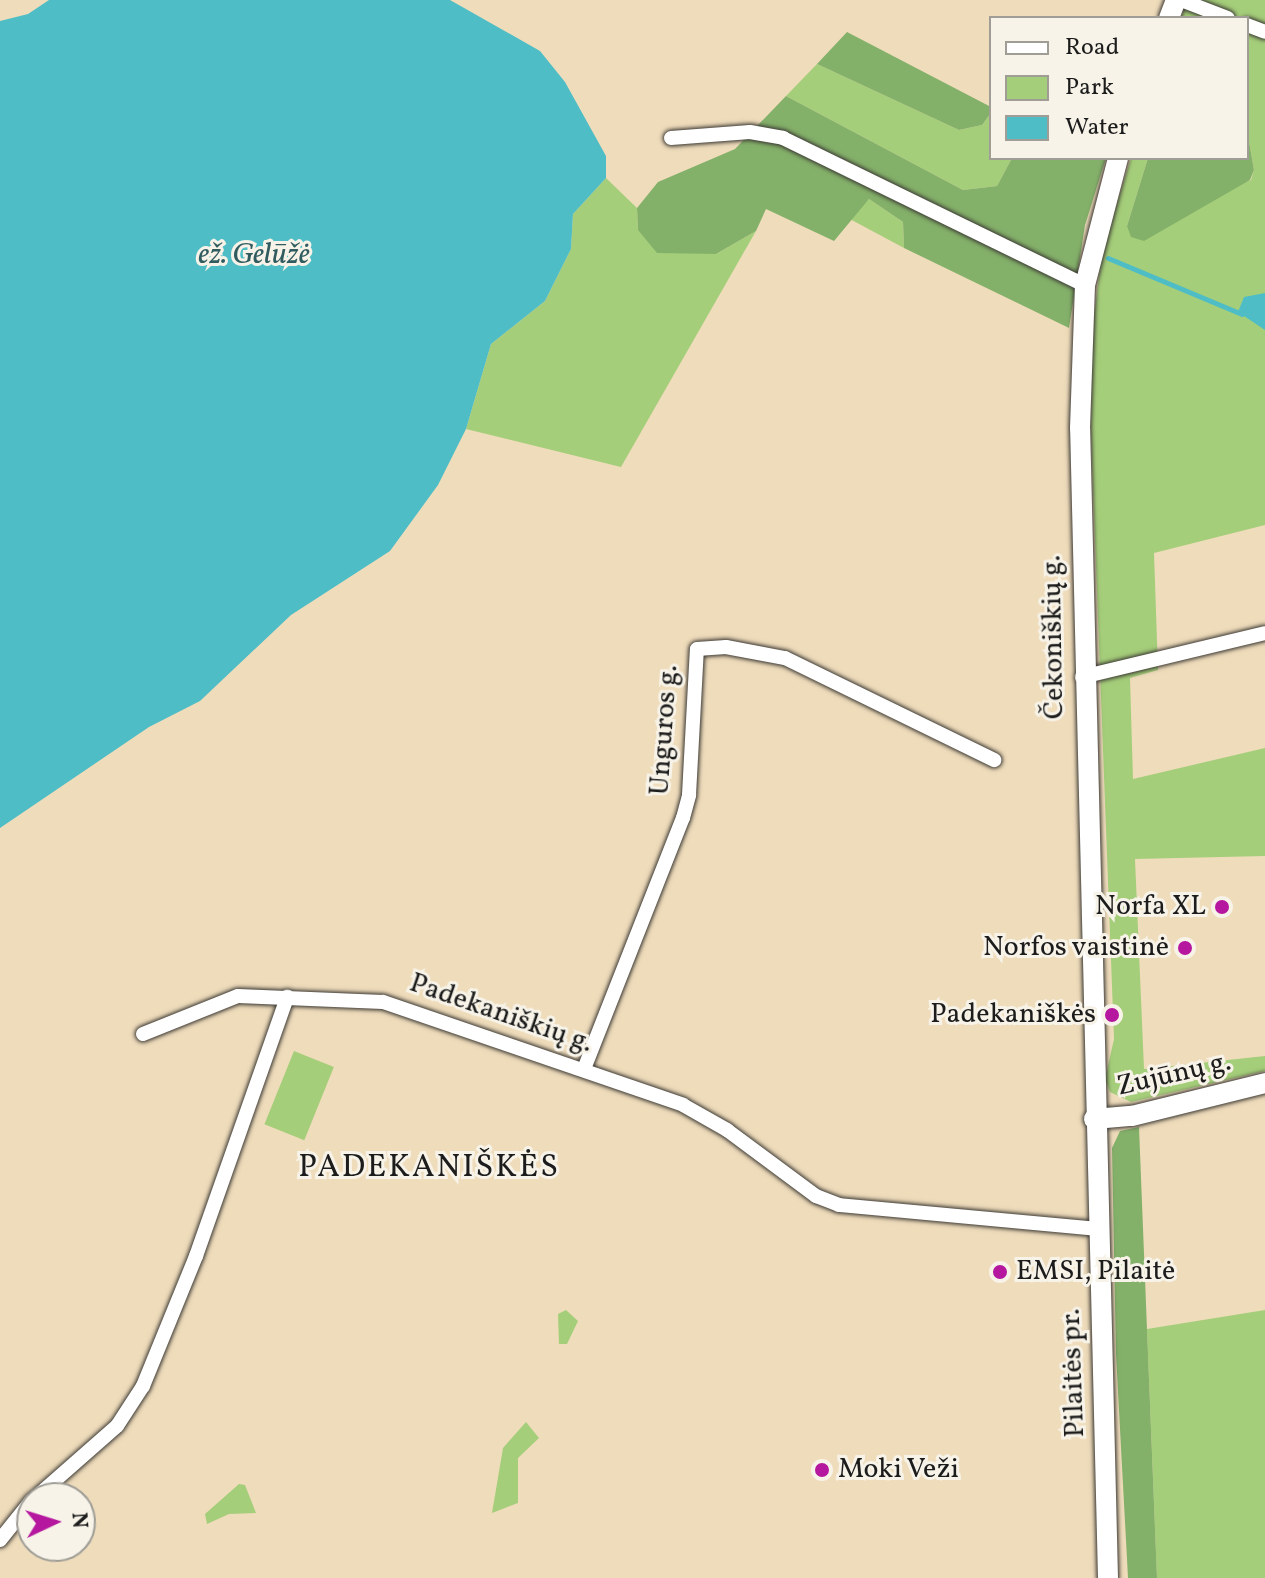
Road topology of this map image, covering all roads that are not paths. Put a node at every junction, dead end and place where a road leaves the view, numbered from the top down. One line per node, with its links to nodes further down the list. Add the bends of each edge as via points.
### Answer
1 (1178, 0): 2 (street)
2 (1222, 16)
3 (671, 138): 5 (street, via 750,132 783,138)
4 (1117, 160): 5 (main road, Čekoniškių g.)
5 (1085, 285): 7 (main road, Čekoniškių g., via 1080,414)
6 (1265, 633): 7 (street)
7 (1082, 677): 13 (main road, Čekoniškių g.)
8 (994, 760): 11 (street, Unguros g., via 785,658 726,647 697,649 689,795 683,818)
9 (287, 997): 10 (street, Padekaniškių g., via 238,996); 11 (street, Padekaniškių g., via 383,1002); 15 (street, via 196,1256 143,1386 117,1426)
10 (143, 1034)
11 (584, 1069): 14 (street, Padekaniškių g., via 707,1117 816,1196 890,1214)
12 (1265, 1083): 13 (main road, Zujūnų g., via 1132,1116)
13 (1094, 1119): 14 (main road, Pilaitės pr.)
14 (1097, 1229): 18 (main road, Pilaitės pr.)
15 (53, 1482)
16 (16, 1520): 17 (street)
17 (0, 1540)
18 (1108, 1578)

